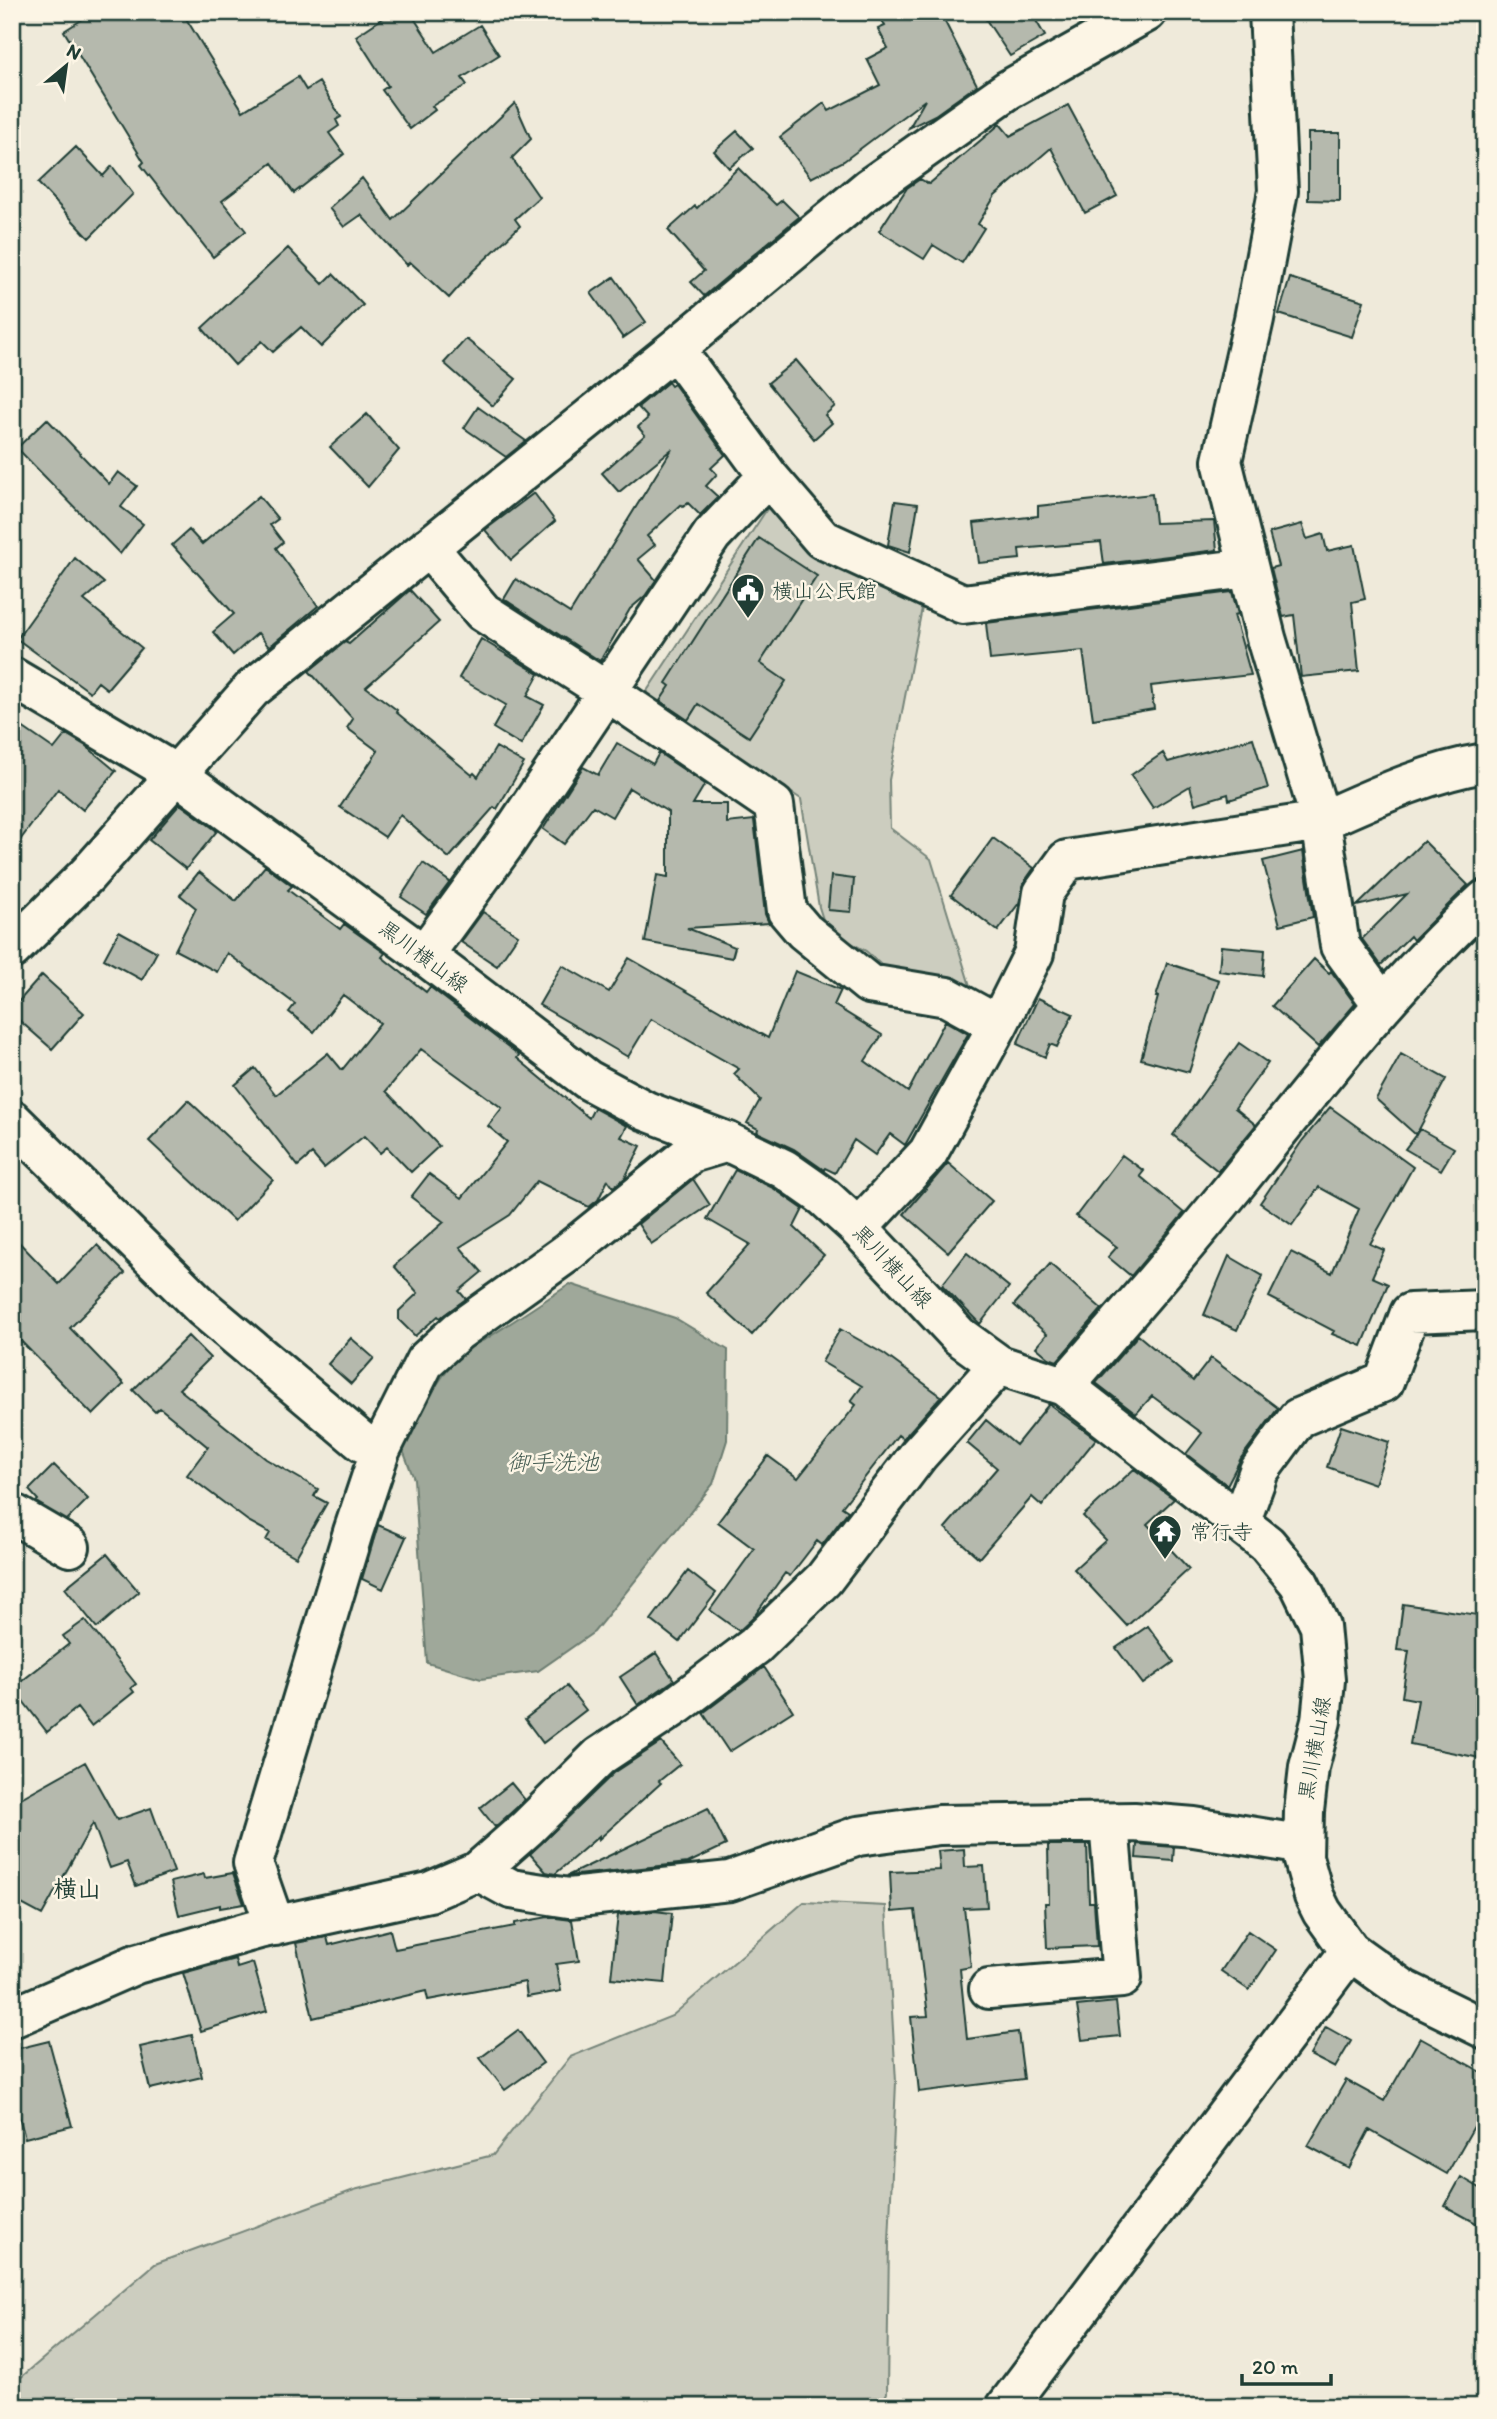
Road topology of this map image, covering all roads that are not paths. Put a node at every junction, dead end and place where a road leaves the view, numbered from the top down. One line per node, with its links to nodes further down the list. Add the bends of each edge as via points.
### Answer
1 (1147, 12): 3 (street, via 1008,90 869,188)
2 (1269, 12): 6 (street, via 1278,191 1222,461)
3 (675, 349): 4 (street); 5 (street)
4 (768, 476): 6 (street, via 822,539 963,604); 8 (street, via 712,535)
5 (428, 547): 8 (street, via 483,612); 10 (street, via 252,689)
6 (1248, 568): 11 (street)
7 (12, 677): 10 (street, 黒川横山線)
8 (607, 692): 14 (street); 16 (street, via 774,805 787,911 804,931 869,984 947,997)
9 (1485, 763): 11 (street, via 1376,797)
10 (176, 774): 13 (street, via 88,874); 14 (street, 黒川横山線)
11 (1321, 821): 15 (street, via 1340,946); 16 (street, via 1067,860 1043,893 1034,953)
12 (1485, 900): 15 (street)
13 (12, 949)
14 (424, 955): 18 (street, 黒川横山線, via 588,1080 646,1111)
15 (1383, 1005): 22 (street, via 1178,1256)
16 (998, 1025): 19 (street, via 928,1153)
17 (12, 1120): 23 (street, via 204,1309 362,1443)
18 (728, 1142): 19 (street, 黒川横山線, via 785,1169); 23 (street, via 691,1153 567,1253 458,1331 425,1361)
19 (858, 1228): 21 (street, 黒川横山線, via 959,1336)
20 (1485, 1310): 25 (street, via 1410,1313 1384,1382 1298,1418 1259,1471)
21 (999, 1364): 22 (street, 黒川横山線); 29 (street, via 919,1454 824,1579 755,1646 600,1756)
22 (1064, 1386): 25 (street, 黒川横山線)
23 (380, 1451): 30 (street, via 253,1863)
24 (12, 1513): 26 (street)
25 (1240, 1522): 28 (street, 黒川横山線, via 1267,1544 1299,1583 1320,1626 1325,1681 1309,1767)
26 (71, 1548)
27 (1110, 1823): 28 (street, via 1194,1827); 29 (street, via 939,1825 858,1836 730,1881 569,1898 511,1889); 32 (street, via 1122,1978)
28 (1303, 1843): 31 (street, 黒川横山線, via 1314,1896)
29 (478, 1871): 30 (street, via 429,1892)
30 (275, 1926): 33 (street, via 136,1964)
31 (1350, 1951): 34 (street, 黒川横山線, via 1403,1989); 35 (street)
32 (989, 1989)
33 (12, 2018)
34 (1485, 2029)
35 (1006, 2407)

